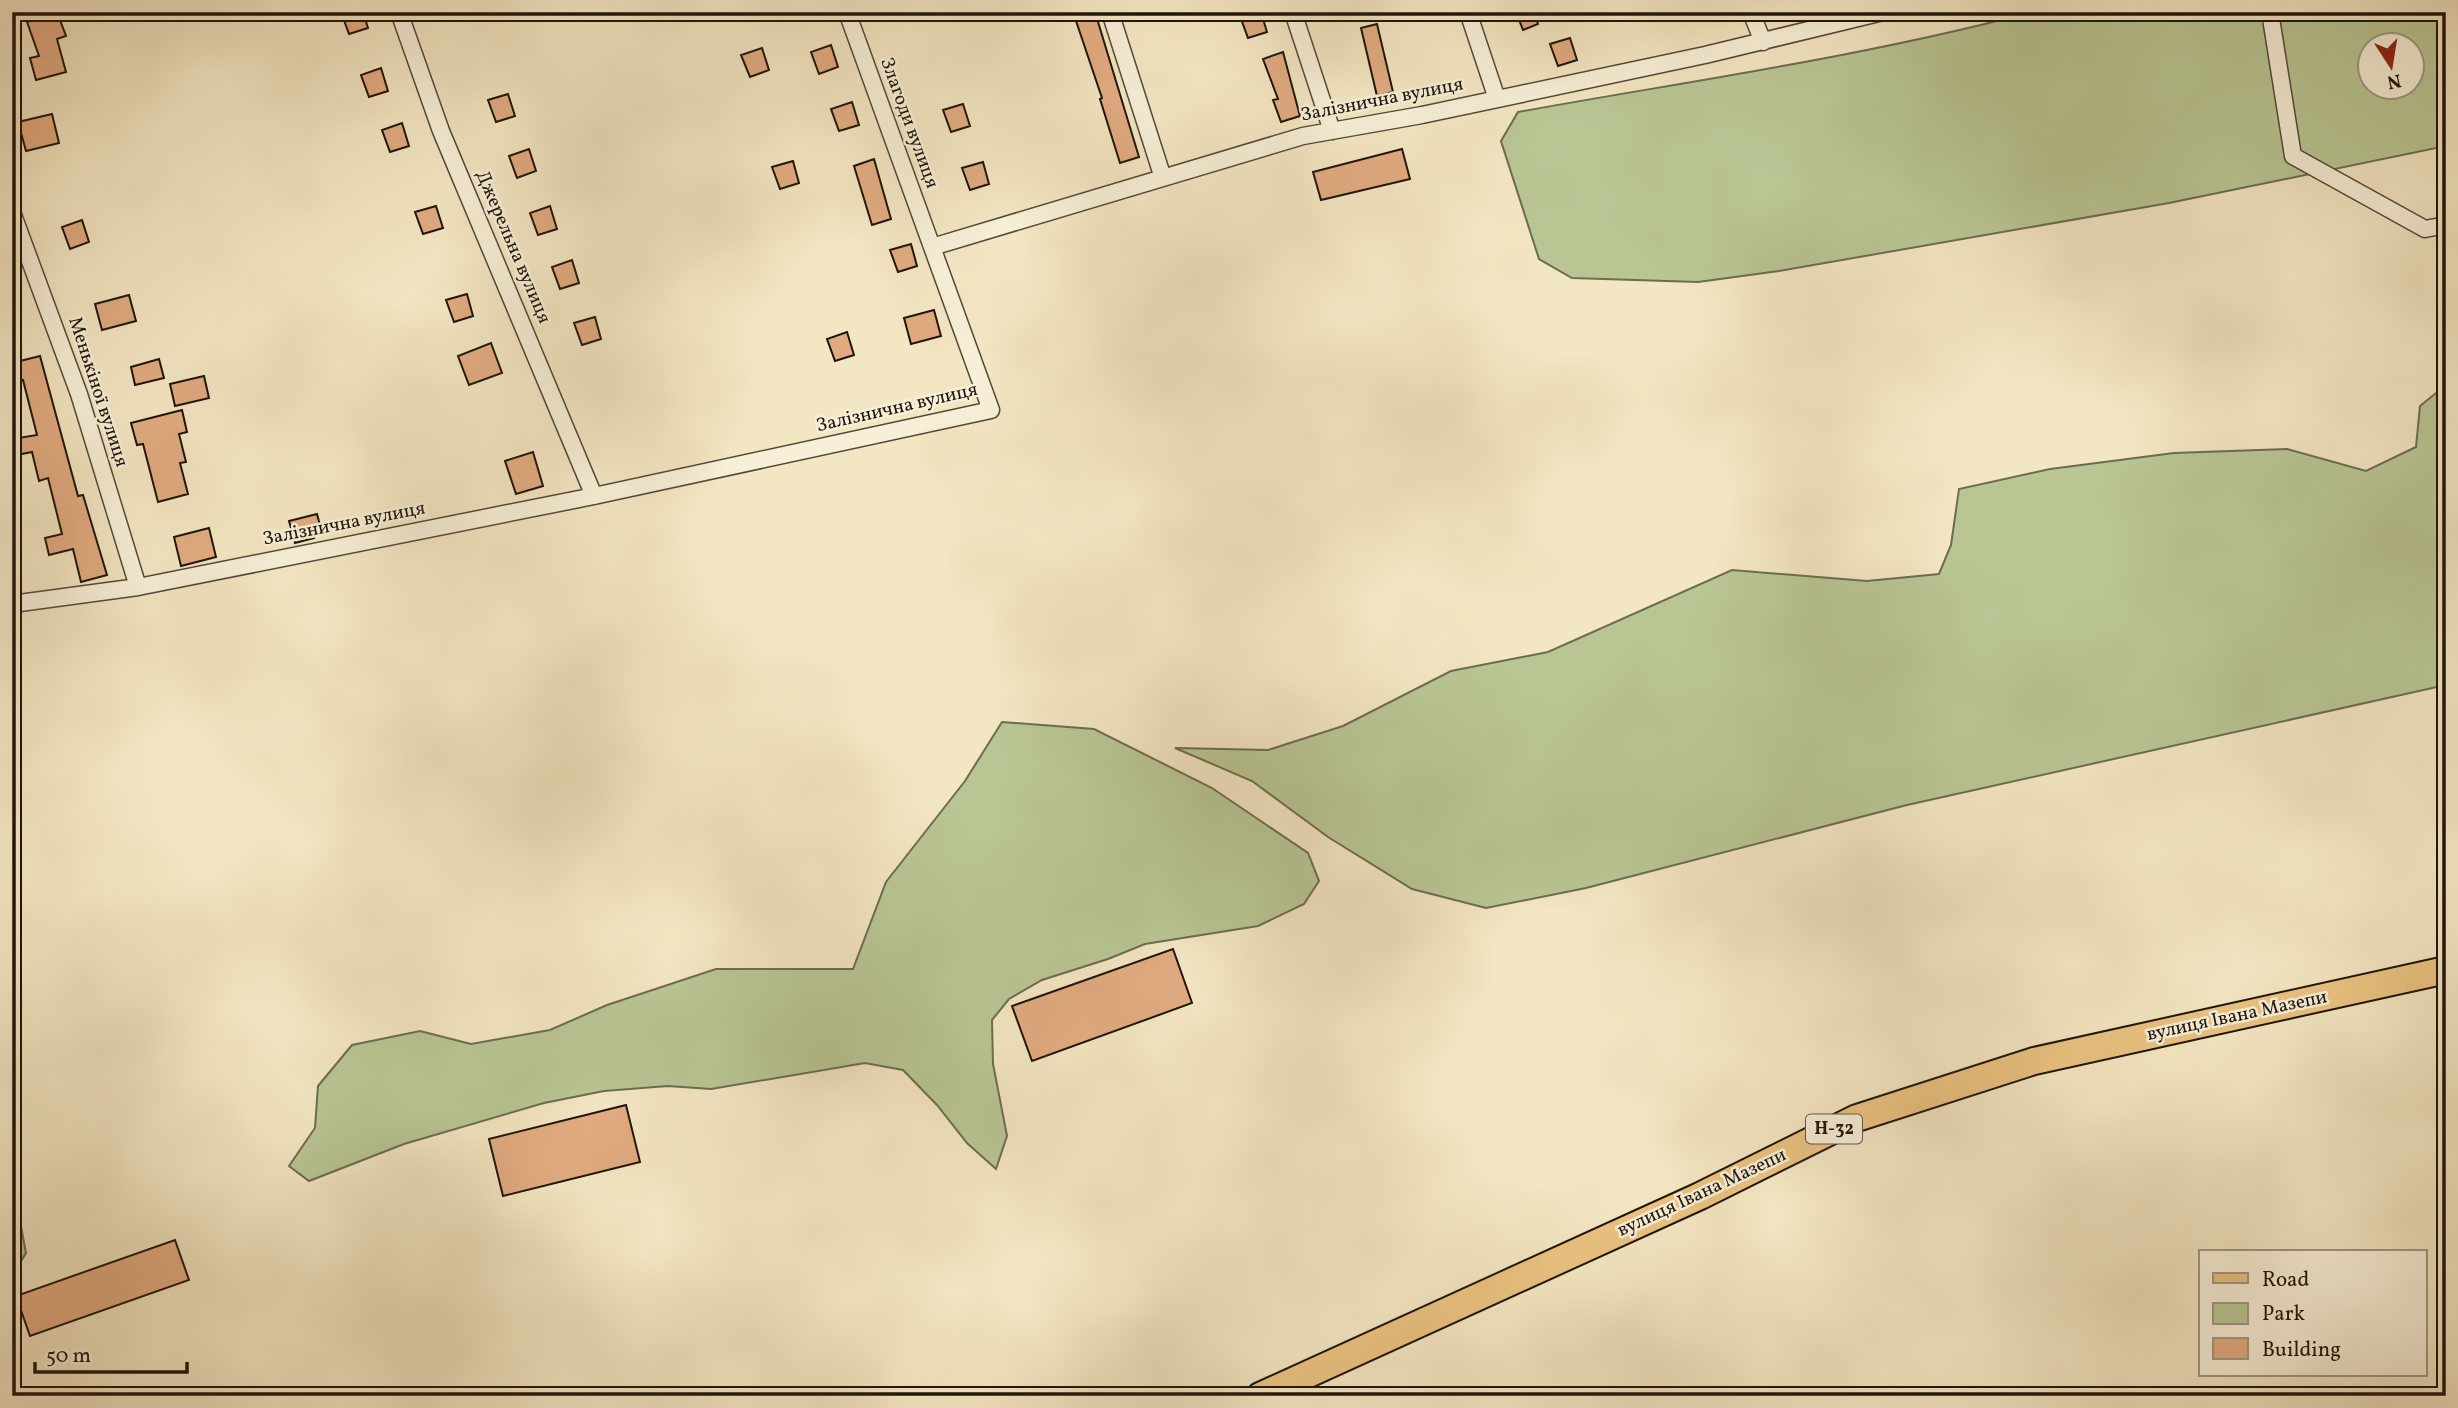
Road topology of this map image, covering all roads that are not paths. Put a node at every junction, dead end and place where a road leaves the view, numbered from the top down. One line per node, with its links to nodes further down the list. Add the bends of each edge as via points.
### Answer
1 (399, 12): 16 (street, Джерельна вулиця, via 441,131)
2 (847, 12): 15 (street, Злагоди вулиця)
3 (1110, 12): 12 (street)
4 (1293, 12): 11 (street)
5 (1468, 12): 10 (street)
6 (1751, 12): 9 (street)
7 (1883, 12): 9 (street, Залізнична вулиця)
8 (2270, 12): 14 (street, via 2293,156 2425,229)
9 (1763, 42): 10 (street, Залізнична вулиця)
10 (1497, 99): 11 (street, Залізнична вулиця)
11 (1332, 131): 12 (street, Залізнична вулиця)
12 (1163, 178): 15 (street, Залізнична вулиця)
13 (12, 212): 17 (street, Менькіної вулиця, via 79,394)
14 (2446, 225)
15 (932, 247): 16 (street, Залізнична вулиця, via 991,410)
16 (594, 496): 17 (street, Залізнична вулиця)
17 (138, 587): 18 (street, Залізнична вулиця)
18 (12, 604)
19 (2446, 970): 20 (main road, вулиця Івана Мазепи / Н-32, via 2034,1061 1857,1118 1700,1196)
20 (1260, 1396)

